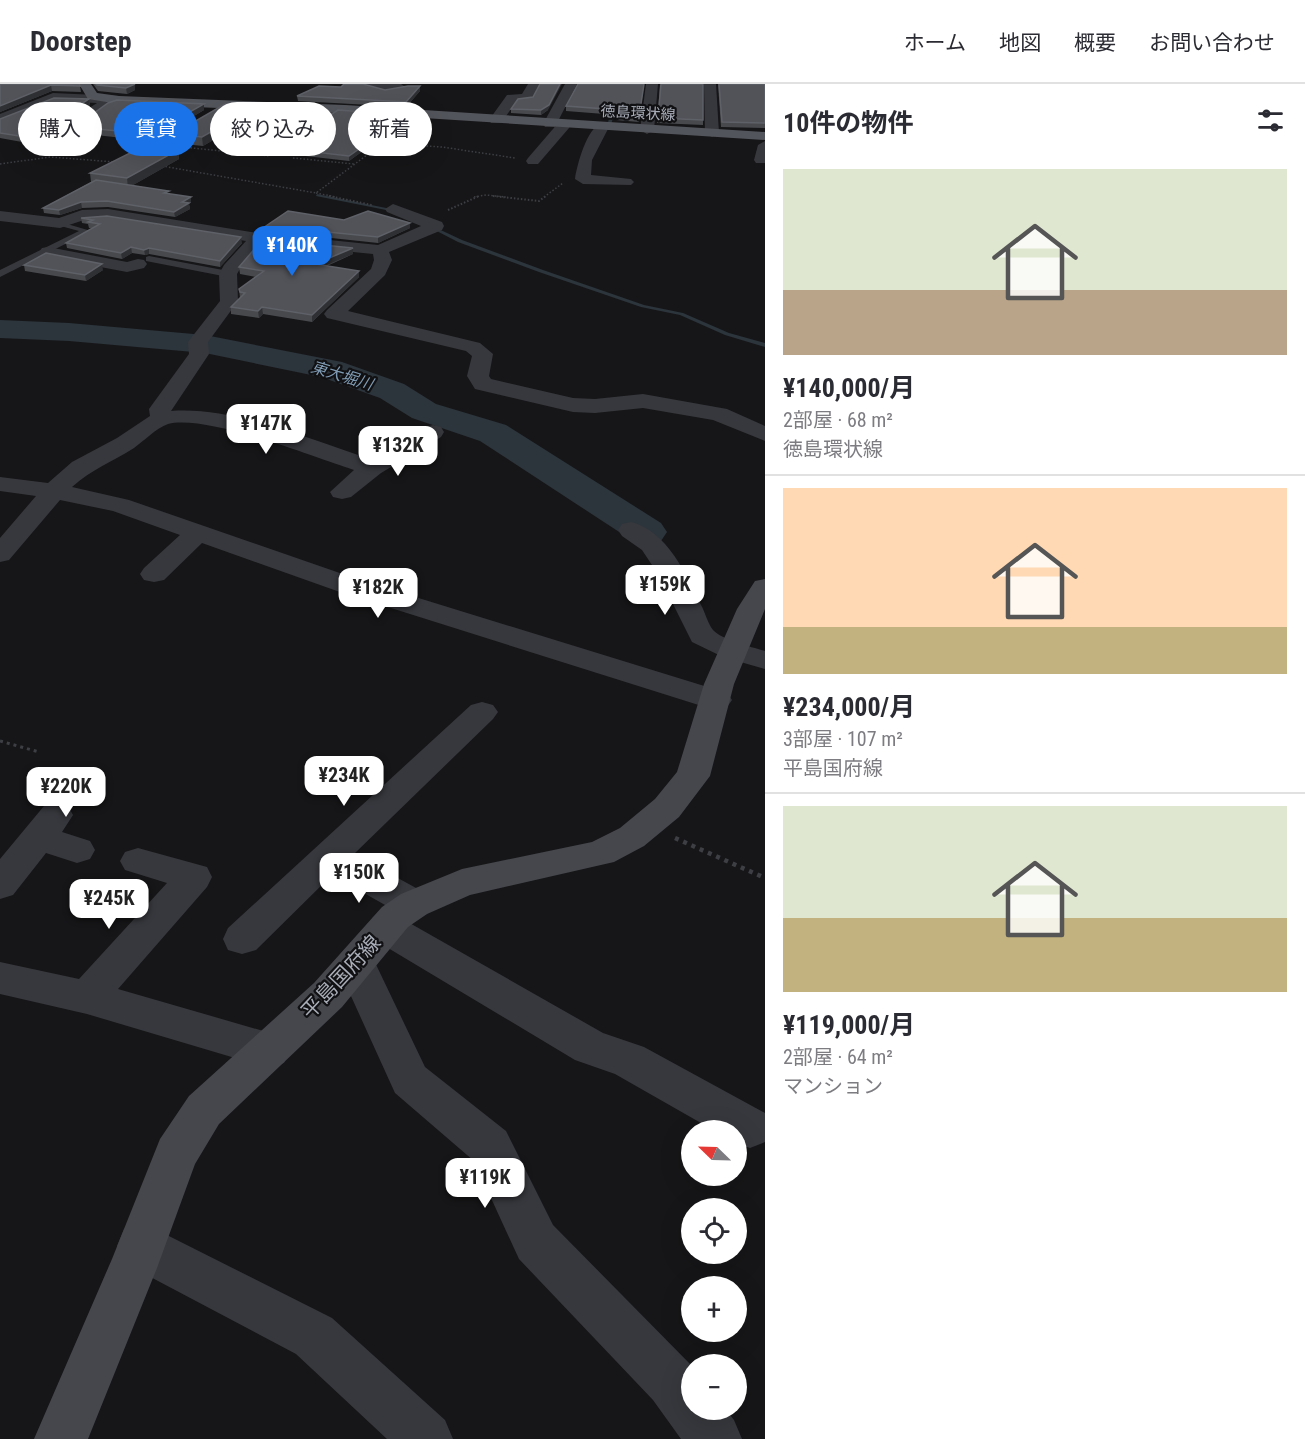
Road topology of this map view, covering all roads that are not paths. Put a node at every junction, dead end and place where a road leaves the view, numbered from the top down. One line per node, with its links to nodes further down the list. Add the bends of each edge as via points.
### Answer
1 (85, 84): 8 (main road, 徳島環状線, via 93,96)
2 (534, 84): 17 (street, via 526,98 512,98)
3 (571, 84): 18 (street)
4 (652, 84): 20 (street)
5 (710, 84): 21 (street)
6 (371, 86): 7 (street); 12 (street)
7 (400, 88)
8 (119, 100): 9 (main road, 徳島環状線); 10 (street); 15 (street, via 53,97)
9 (210, 104)
10 (102, 106)
11 (336, 109): 12 (main road, 徳島環状線)
12 (341, 109): 13 (street); 17 (main road, 徳島環状線)
13 (336, 112)
14 (210, 113): 16 (street)
15 (0, 119)
16 (199, 120)
17 (496, 120): 18 (main road, 徳島環状線)
18 (557, 124): 19 (main road, 徳島環状線); 25 (street)
19 (602, 128): 20 (main road, 徳島環状線); 26 (street, via 585,160 583,179)
20 (647, 128): 21 (main road, 徳島環状線)
21 (712, 132): 22 (main road, 徳島環状線)
22 (765, 136)
23 (765, 144): 24 (street)
24 (761, 160)
25 (533, 161)
26 (626, 182)
27 (393, 209): 30 (street, via 431,225)
28 (0, 216): 29 (street)
29 (60, 223): 31 (lane, via 87,231); 32 (street, via 82,215 108,214 178,225 205,225)
30 (380, 250): 32 (street); 38 (street, via 383,260 379,271 334,314 473,347 483,354 478,376 483,384 515,393 573,405 643,401 672,405 719,414)
31 (48, 252): 33 (street, via 127,267); 35 (lane)
32 (241, 257): 33 (lane); 34 (street); 36 (street, via 229,301 197,344 199,354 160,409)
33 (143, 262)
34 (253, 273)
35 (0, 274)
36 (160, 418): 39 (street, via 190,416 255,429); 41 (street, via 125,443 80,467)
37 (433, 432): 39 (street)
38 (765, 434)
39 (372, 468): 42 (street)
40 (0, 484): 41 (street)
41 (54, 491): 44 (street, via 120,505); 45 (street)
42 (342, 492)
43 (631, 530): 48 (street, via 651,544 672,574 702,636)
44 (198, 532): 46 (street); 49 (street, via 347,585)
45 (0, 554)
46 (154, 574)
47 (765, 587): 48 (main road, 平島国府線, via 751,609)
48 (749, 656): 49 (main road, 平島国府線, via 719,684)
49 (716, 700): 55 (main road, 平島国府線, via 693,776 667,808 633,837 601,853 462,883)
50 (482, 712): 52 (street)
51 (77, 850): 54 (street, via 47,826)
52 (329, 857): 55 (street); 56 (street)
53 (138, 861): 59 (street, via 194,877)
54 (0, 885)
55 (400, 916): 57 (main road, 平島国府線); 61 (street, via 590,1047 629,1060)
56 (242, 939)
57 (356, 963): 60 (main road, 平島国府線); 63 (street, via 410,1080 490,1146 536,1242)
58 (0, 978): 59 (street)
59 (87, 997): 60 (street)
60 (269, 1050): 62 (main road, 平島国府線, via 204,1110 176,1154)
61 (750, 1128)
62 (141, 1246): 65 (main road, 平島国府線); 66 (street, via 314,1336)
63 (681, 1395)
64 (700, 1420): 67 (street)
65 (61, 1439)
66 (426, 1439)
67 (715, 1439)

